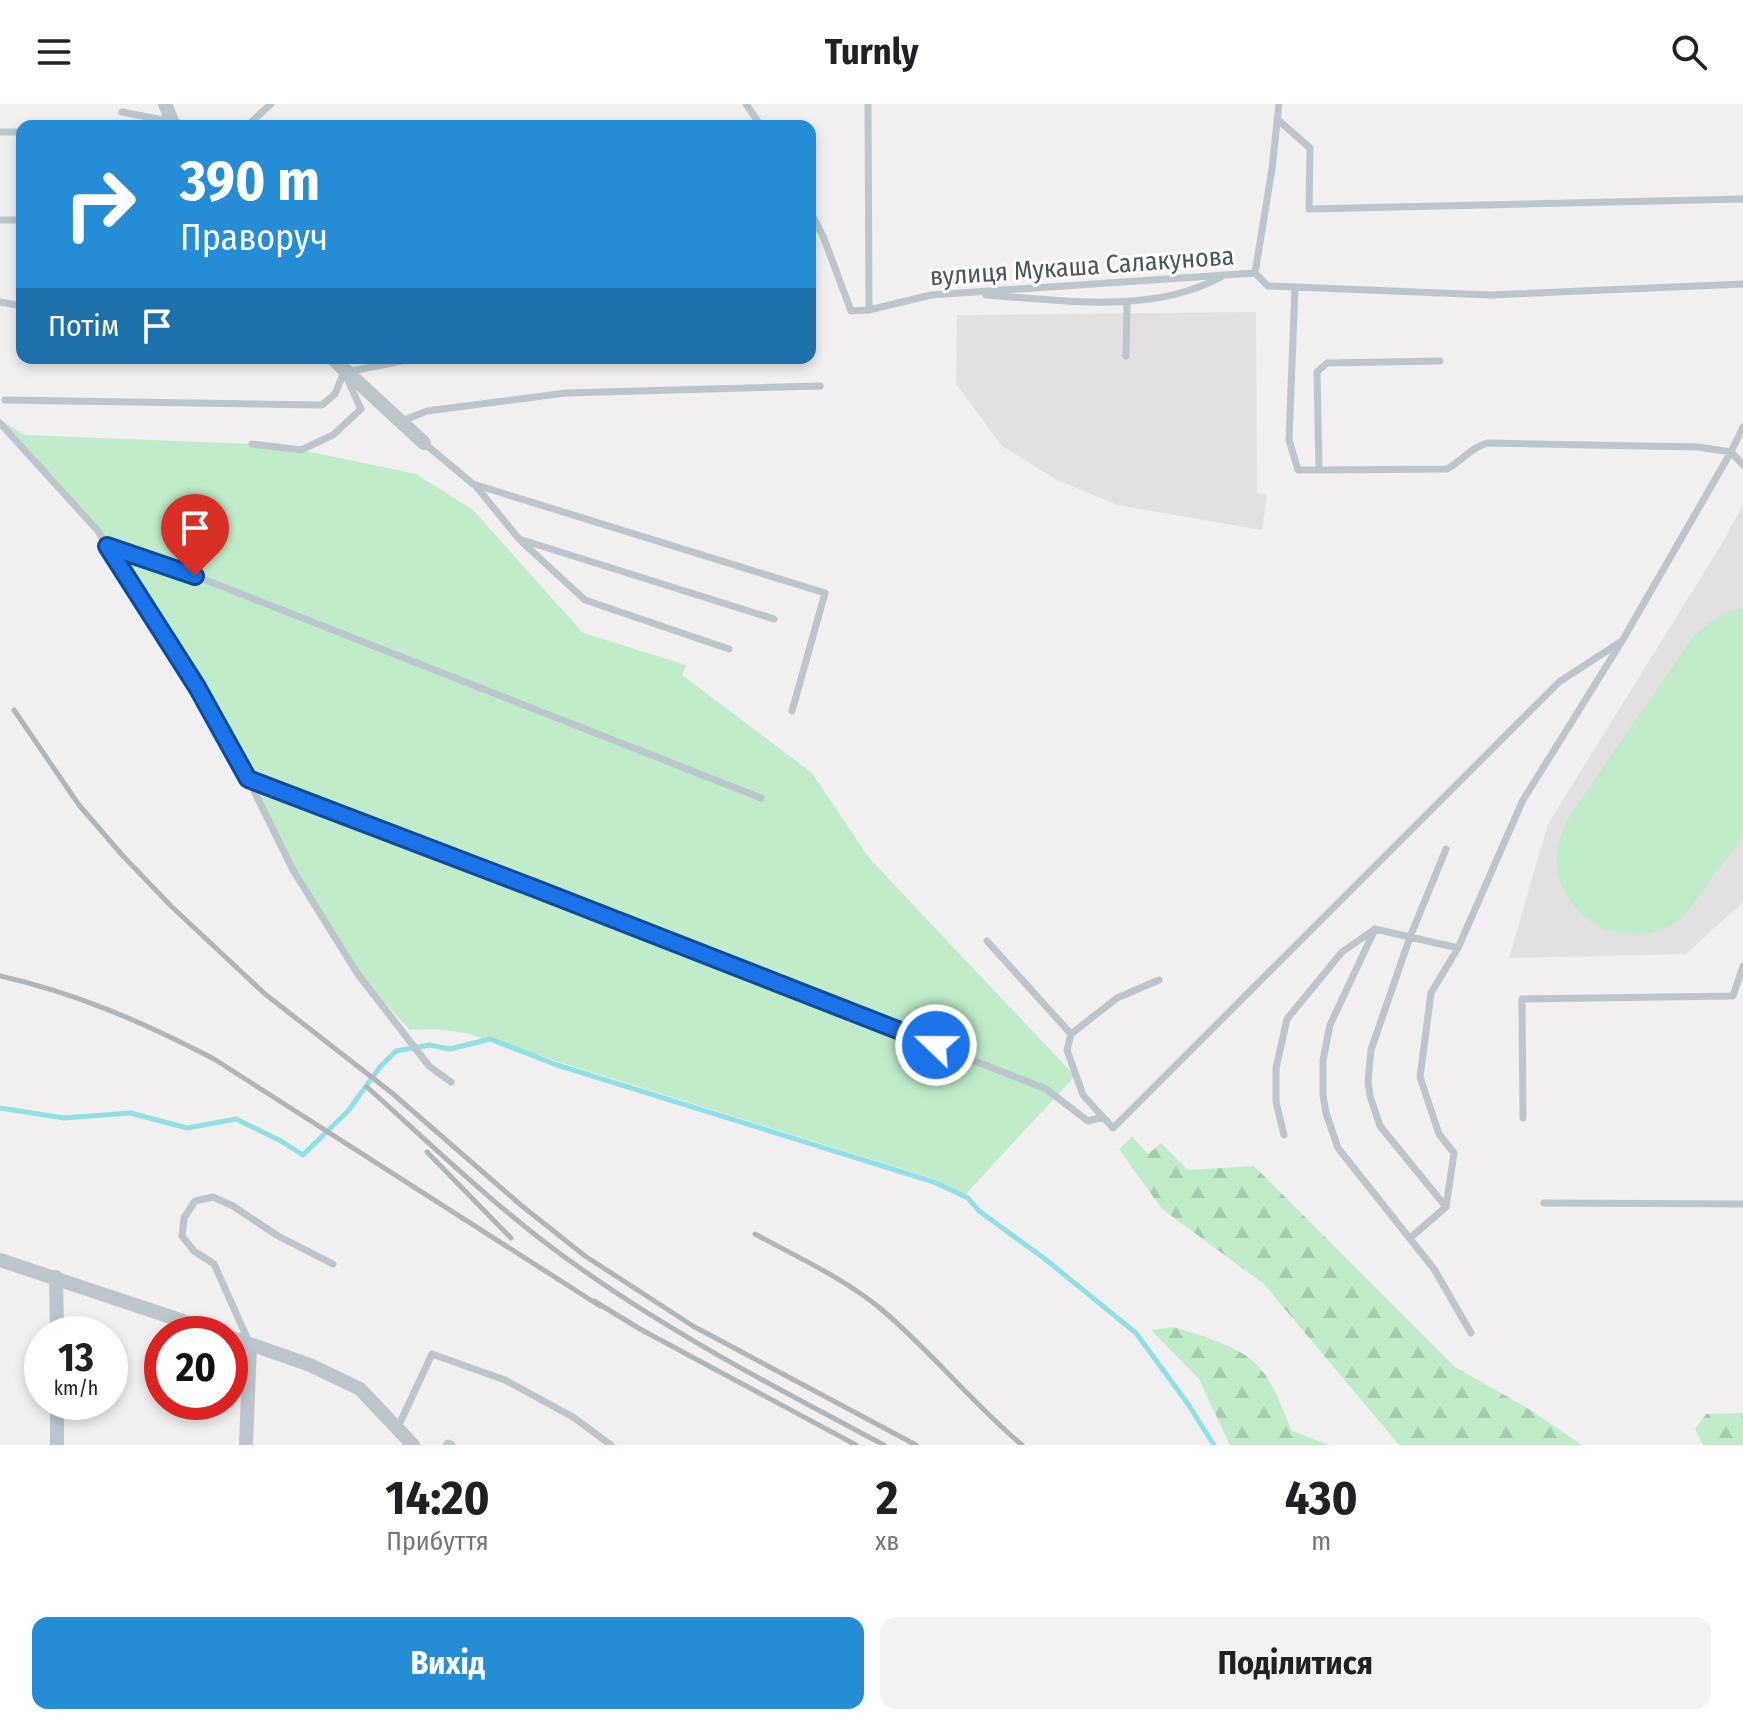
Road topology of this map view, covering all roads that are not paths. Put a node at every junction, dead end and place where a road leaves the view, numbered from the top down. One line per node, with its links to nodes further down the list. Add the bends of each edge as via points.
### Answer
1 (271, 104): 7 (lane)
2 (868, 104): 16 (lane)
3 (1279, 104): 5 (lane)
4 (122, 112): 6 (lane)
5 (1277, 119): 8 (lane, via 1310,148 1309,209); 10 (lane)
6 (156, 120)
7 (254, 120)
8 (1743, 199)
9 (816, 223): 16 (lane, вулиця Мукаша Салакунова, via 851,311)
10 (1255, 273): 11 (lane, вулиця Мукаша Салакунова); 13 (lane, вулиця Мукаша Салакунова, via 1268,286)
11 (1223, 276): 14 (lane, вулиця Мукаша Салакунова); 15 (lane, via 1202,287)
12 (1743, 284): 13 (lane, вулиця Мукаша Салакунова, via 1490,295)
13 (1295, 287): 31 (lane, via 1289,440 1298,470)
14 (952, 293): 15 (lane); 16 (lane, вулиця Мукаша Салакунова)
15 (1127, 303): 17 (lane)
16 (869, 310)
17 (1126, 356)
18 (1440, 361): 31 (lane, via 1327,363 1317,372)
19 (337, 364): 21 (street)
20 (385, 364): 21 (lane)
21 (344, 372): 23 (lane, via 335,394 322,405); 24 (street); 28 (lane, via 361,409 333,435 301,450)
22 (820, 386): 24 (lane, via 566,393 427,411)
23 (5, 400)
24 (400, 421): 27 (street)
25 (0, 423): 34 (lane)
26 (1743, 427): 29 (lane)
27 (424, 443): 32 (lane)
28 (252, 444)
29 (1731, 452): 30 (lane); 31 (lane, via 1487,443 1447,469); 36 (lane)
30 (1743, 465)
31 (1319, 470)
32 (473, 484): 33 (lane); 38 (lane, via 825,593)
33 (519, 539): 35 (lane); 37 (lane, via 585,600)
34 (107, 546): 39 (lane); 40 (lane, via 165,564)
35 (774, 619)
36 (1622, 641): 45 (lane, via 1523,800); 50 (lane, via 1559,682 1113,1128)
37 (729, 649)
38 (792, 711)
39 (248, 779): 49 (lane, via 293,870 357,973 429,1066); 50 (lane, via 1046,1089 1088,1121)
40 (761, 798)
41 (1446, 849): 43 (lane)
42 (1375, 929): 43 (lane); 52 (lane, via 1342,952 1287,1019 1275,1076); 56 (lane, via 1330,1025 1323,1095 1338,1148)
43 (1410, 937): 45 (lane); 55 (lane, via 1371,1050 1370,1096 1380,1126)
44 (987, 941): 48 (lane)
45 (1458, 948): 55 (lane, via 1431,993 1420,1077 1439,1134 1454,1153)
46 (1743, 966): 51 (lane, via 1733,996 1522,999)
47 (1159, 980): 48 (lane, via 1117,998)
48 (1071, 1034): 50 (lane, via 1067,1050 1083,1095)
49 (451, 1082)
50 (1103, 1117)
51 (1523, 1118)
52 (1284, 1135)
53 (1544, 1203): 54 (lane)
54 (1743, 1204)
55 (1446, 1207): 56 (lane)
56 (1410, 1238): 62 (lane)
57 (0, 1260): 59 (street)
58 (333, 1264): 63 (lane, via 223,1201 195,1201 184,1218 182,1236 214,1264)
59 (56, 1277): 60 (street); 61 (street)
60 (57, 1316)
61 (170, 1316)
62 (1471, 1333)
63 (250, 1344): 65 (street, via 360,1389); 67 (street)
64 (57, 1420): 66 (street)
65 (398, 1427): 68 (street); 69 (lane, via 432,1354 505,1380 573,1417)
66 (57, 1445)
67 (246, 1445)
68 (413, 1445)
69 (611, 1445)

